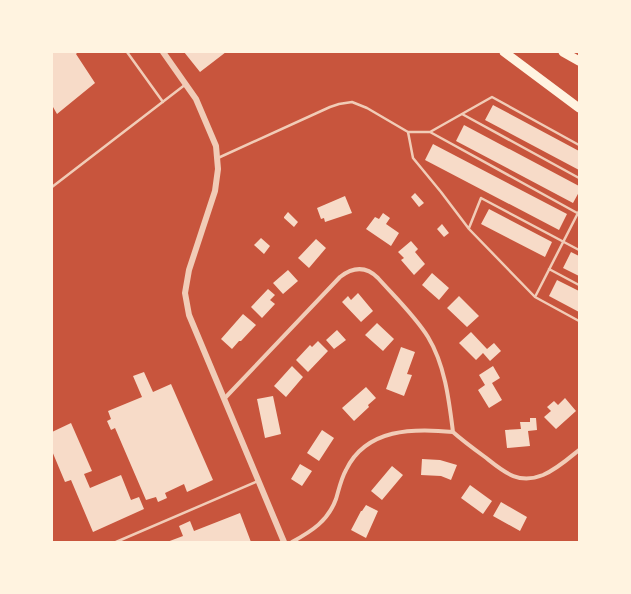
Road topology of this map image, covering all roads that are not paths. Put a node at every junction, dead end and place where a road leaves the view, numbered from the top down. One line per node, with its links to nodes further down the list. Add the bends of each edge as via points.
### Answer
1 (127, 52): 7 (lane)
2 (163, 52): 6 (street)
3 (504, 52): 8 (highway)
4 (563, 52): 5 (highway)
5 (579, 61)
6 (186, 84): 7 (lane); 13 (street, via 208,124 216,146)
7 (163, 102): 15 (lane)
8 (579, 108)
9 (462, 114): 11 (lane); 12 (lane, via 492,97); 14 (lane)
10 (408, 132): 11 (lane); 13 (lane, via 352,102 330,107); 17 (lane, via 413,158)
11 (430, 132): 16 (lane)
12 (579, 145)
13 (217, 158): 24 (street, via 215,191 188,270 185,293 189,315)
14 (579, 178)
15 (52, 187)
16 (579, 213): 18 (lane)
17 (469, 229): 18 (lane, via 481,198); 22 (lane)
18 (563, 242): 19 (lane); 20 (lane)
19 (579, 250)
20 (549, 269): 21 (lane); 22 (lane)
21 (579, 285)
22 (535, 296): 23 (lane)
23 (579, 321)
24 (224, 399): 25 (street, via 340,277 352,270 365,269 378,278 419,326 432,346 440,364 448,395); 27 (street)
25 (453, 432): 26 (street, via 503,472 521,478 536,477 552,470); 30 (street, via 400,432 381,437 366,445 354,456 346,469 333,506 324,520 312,531)
26 (579, 450)
27 (258, 481): 28 (lane); 29 (street)
28 (116, 542)
29 (284, 542)
30 (292, 542)

